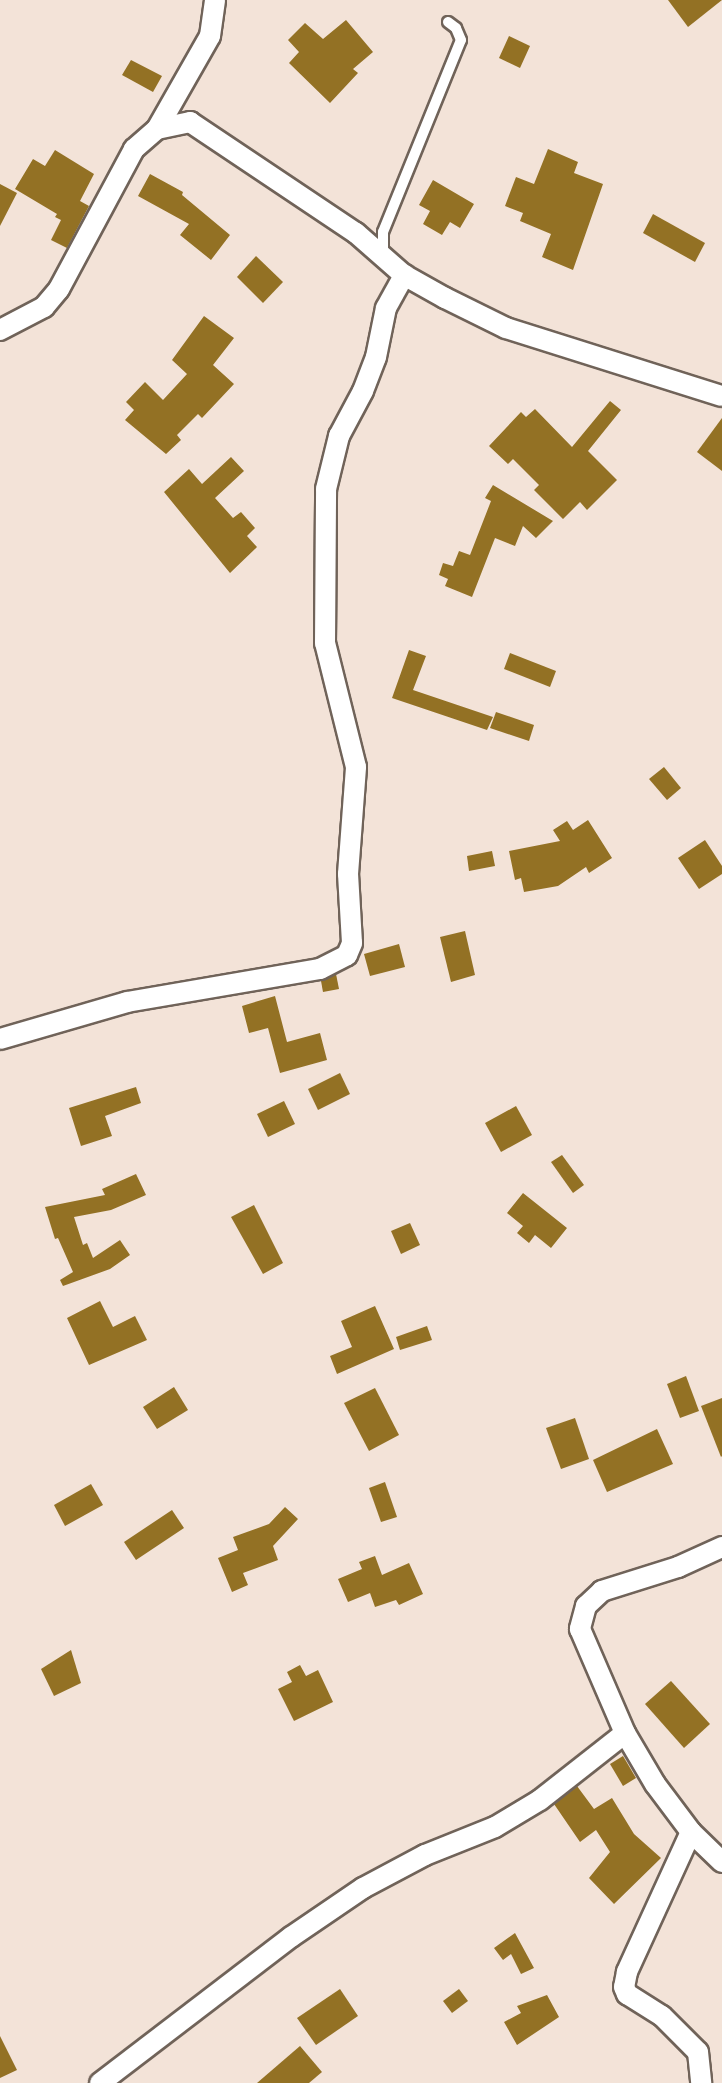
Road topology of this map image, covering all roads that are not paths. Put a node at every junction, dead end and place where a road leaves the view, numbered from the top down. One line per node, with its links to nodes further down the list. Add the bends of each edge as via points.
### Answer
1 (215, 0): 3 (street, via 210,36)
2 (448, 22): 4 (lane, via 461,39 383,232)
3 (157, 129): 4 (street, via 190,122 356,233); 6 (street, via 134,149 59,289 44,307)
4 (383, 257): 5 (street)
5 (404, 275): 7 (street, via 506,328); 8 (street, via 386,308 376,357 339,436 326,489 325,643 356,767 348,874 352,943 347,955 321,969 127,1002)
6 (0, 330)
7 (722, 396)
8 (0, 1039)
9 (722, 1547): 10 (street, via 678,1567 602,1591 586,1606 580,1629)
10 (625, 1733): 11 (street, via 655,1784); 13 (street, via 540,1800 504,1822 425,1855 363,1888 291,1937)
11 (691, 1832): 12 (street); 14 (street, via 627,1972 624,1987 627,1994 662,2016 698,2052)
12 (722, 1862)
13 (100, 2083)
14 (701, 2083)

